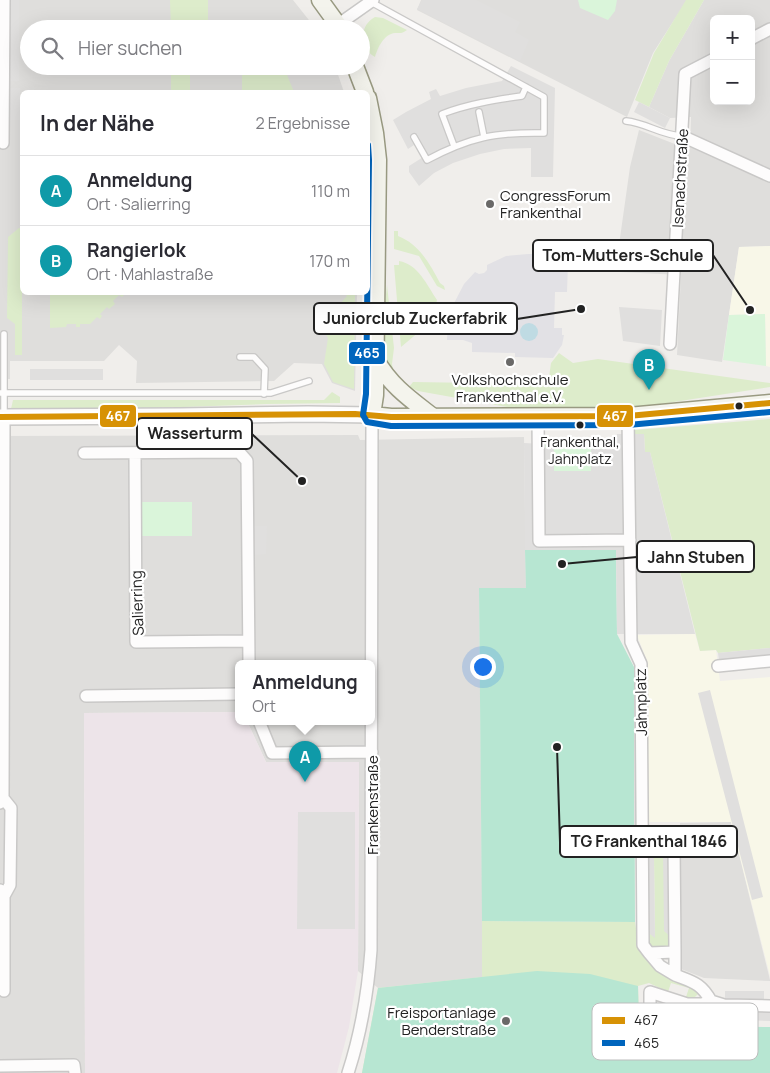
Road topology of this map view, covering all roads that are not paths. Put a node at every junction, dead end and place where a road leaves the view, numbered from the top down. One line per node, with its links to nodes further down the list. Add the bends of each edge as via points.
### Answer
1 (4, 0): 18 (street)
2 (320, 0): 4 (main road)
3 (372, 1): 5 (street); 10 (lane)
4 (335, 20)
5 (349, 20)
6 (770, 29): 7 (street)
7 (755, 37)
8 (712, 60): 15 (street, Isenachstraße, via 686,74)
9 (358, 75): 11 (main road)
10 (526, 87): 17 (lane, via 544,97 544,133); 19 (lane, via 522,96 471,104 442,114)
11 (364, 90)
12 (370, 108): 24 (main road, via 378,160)
13 (478, 112): 17 (lane)
14 (626, 120): 15 (lane, via 670,136)
15 (682, 136): 20 (street); 22 (street, Isenachstraße)
16 (414, 137): 19 (lane, via 427,160)
17 (484, 137): 19 (lane)
18 (3, 143)
19 (454, 146)
20 (770, 176)
21 (4, 334): 26 (lane)
22 (670, 344)
23 (240, 357): 27 (lane, via 254,357 265,369)
24 (376, 360): 29 (main road); 30 (main road, via 395,386)
25 (309, 381): 27 (lane)
26 (2, 393): 27 (lane); 33 (lane)
27 (264, 394)
28 (770, 403): 32 (main road)
29 (372, 415): 30 (main road); 33 (street); 39 (street, Frankenstraße)
30 (432, 416): 31 (main road)
31 (538, 416): 32 (main road); 36 (street, via 539,541)
32 (628, 416): 36 (street, Jahnplatz)
33 (2, 417): 47 (street)
34 (84, 453): 35 (street)
35 (136, 453): 37 (street, via 239,452 247,462); 37 (street, Salierring, via 136,642)
36 (630, 540): 48 (street, Jahnplatz, via 631,642 641,664)
37 (248, 641): 38 (street)
38 (249, 660)
39 (372, 660)
40 (770, 662): 41 (street)
41 (718, 666)
42 (235, 694): 43 (street)
43 (86, 696)
44 (261, 725): 46 (street, via 272,753)
45 (372, 725): 46 (street, Frankenstraße)
46 (372, 752): 62 (street, Frankenstraße, via 371,950 368,986)
47 (2, 800): 49 (street, via 10,808 10,884)
48 (642, 836): 50 (street, via 667,837 674,846); 51 (street, Jahnplatz, via 643,945)
49 (2, 893): 53 (street)
50 (675, 952): 51 (street); 52 (street)
51 (649, 953): 52 (street, via 660,966)
52 (675, 974): 54 (street, via 698,984)
53 (4, 991)
54 (710, 1001): 57 (street); 58 (street)
55 (650, 1003): 56 (street, via 650,992)
56 (684, 1003)
57 (705, 1003)
58 (719, 1003)
59 (0, 1066): 60 (street)
60 (15, 1069): 61 (street, via 74,1065)
61 (75, 1073)
62 (348, 1073)

